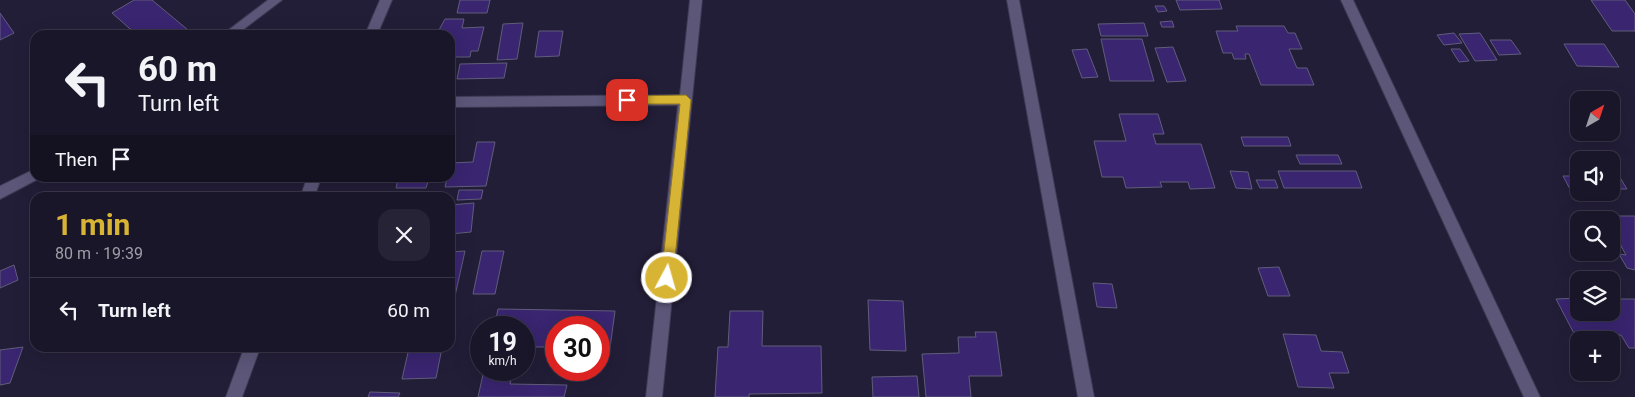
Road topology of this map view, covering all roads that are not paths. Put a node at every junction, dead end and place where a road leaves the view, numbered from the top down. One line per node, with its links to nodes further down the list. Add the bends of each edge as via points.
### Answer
1 (276, 0): 6 (street)
2 (386, 0): 7 (street)
3 (696, 0): 8 (street)
4 (1013, 0): 15 (street)
5 (1347, 0): 16 (street)
6 (242, 30)
7 (373, 30)
8 (686, 100): 9 (street); 14 (street)
9 (455, 102)
10 (30, 177): 11 (street)
11 (0, 193)
12 (251, 352): 13 (street)
13 (234, 397)
14 (654, 397)
15 (1086, 397)
16 (1532, 397)

